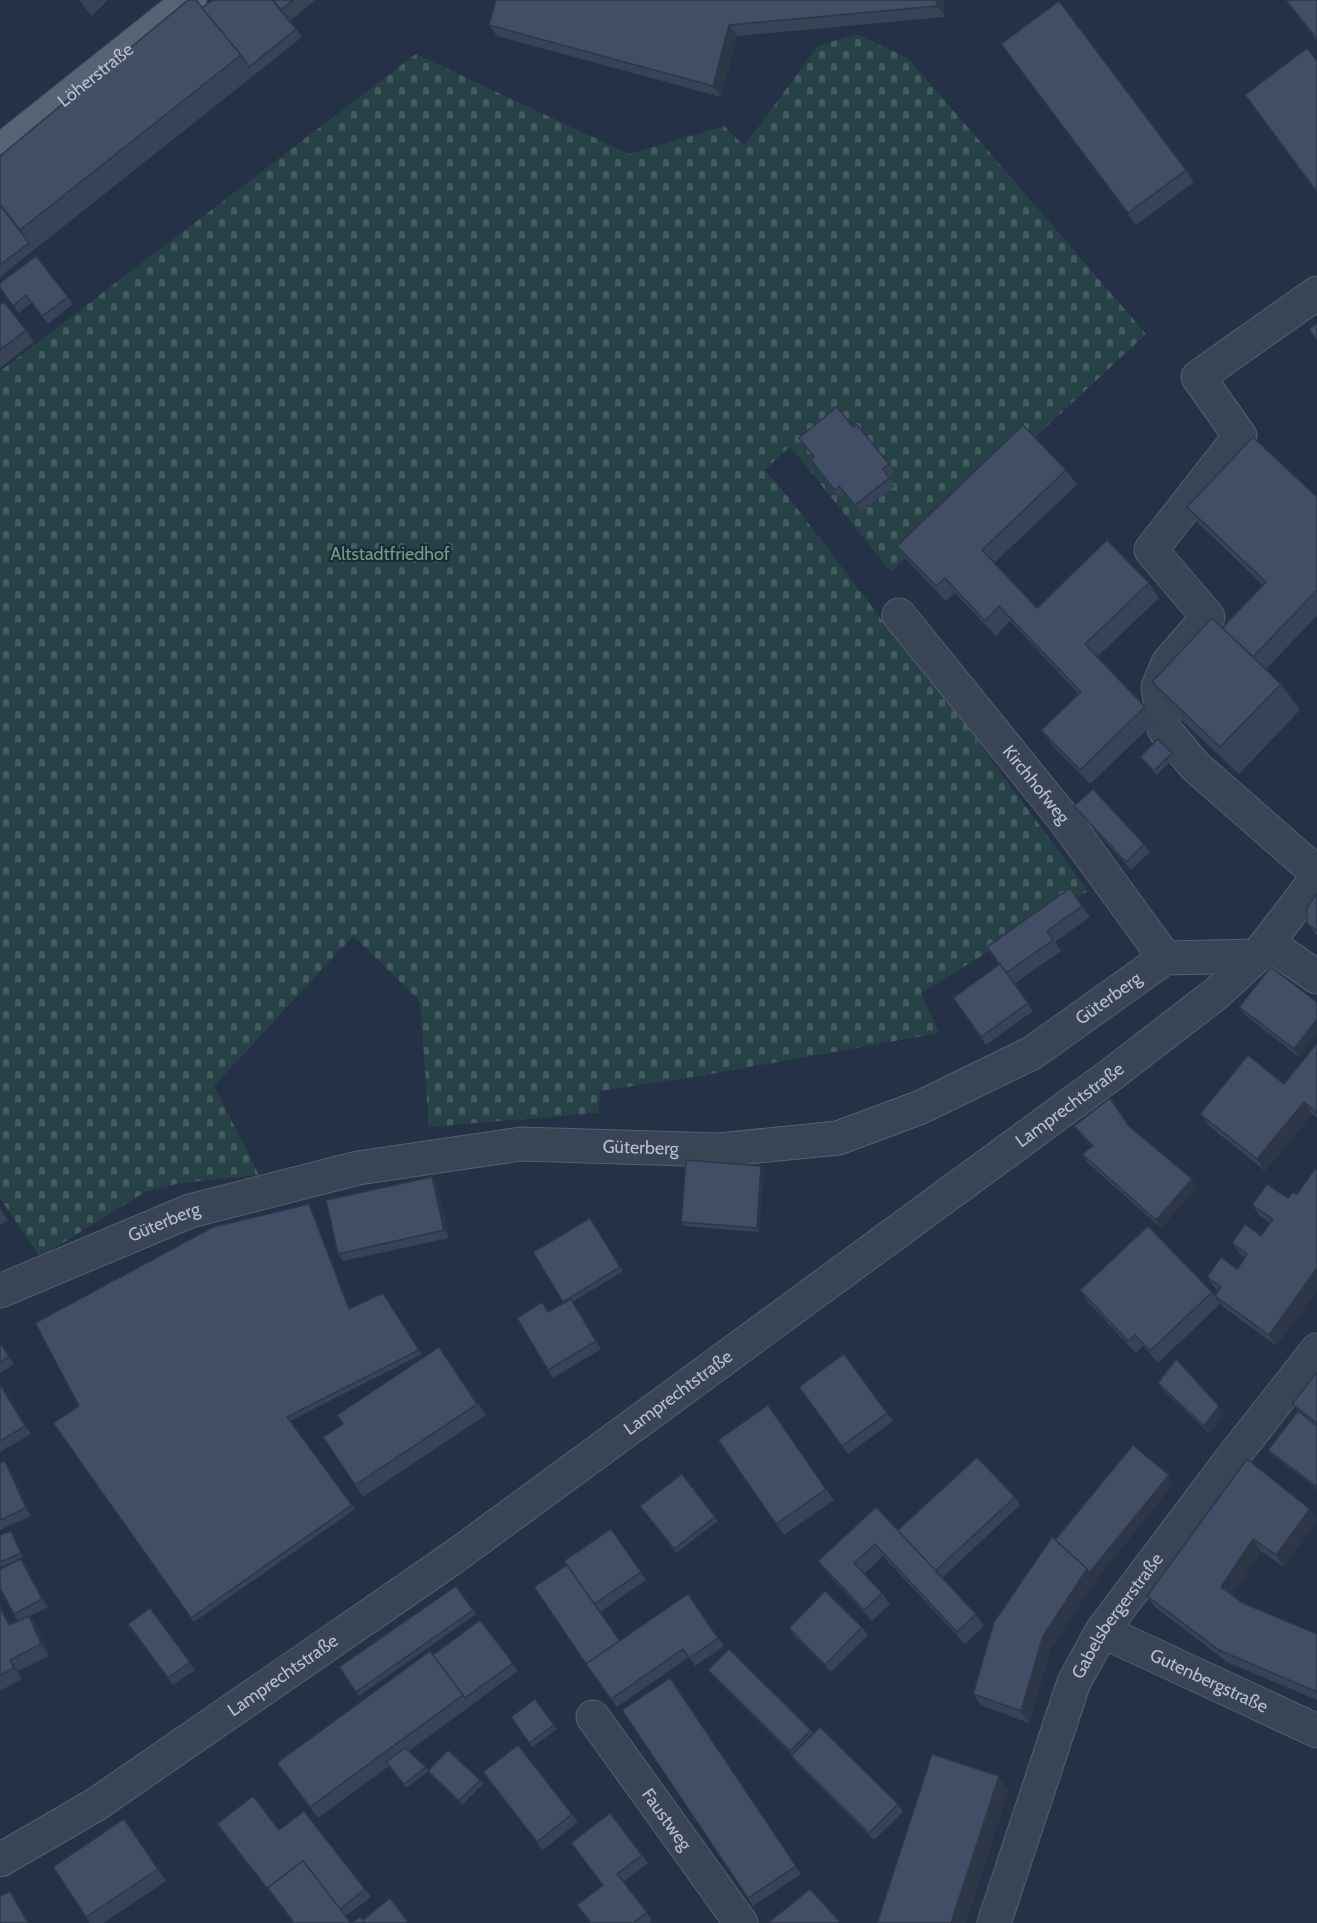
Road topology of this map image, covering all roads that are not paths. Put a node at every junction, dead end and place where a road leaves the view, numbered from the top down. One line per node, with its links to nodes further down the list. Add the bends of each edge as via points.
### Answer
1 (190, 0): 2 (main road, Löherstraße)
2 (0, 151)
3 (1317, 293): 5 (street, via 1198,377 1240,436 1151,550 1208,617 1168,663 1158,687 1164,729 1195,766)
4 (899, 615): 7 (street, Kirchhofweg, via 1064,819)
5 (1317, 875): 6 (street, Lamprechtstraße)
6 (1263, 950): 7 (street); 8 (street); 14 (street, Lamprechtstraße, via 1217,993 1112,1074 454,1557 95,1805)
7 (1165, 958): 9 (street, Güterberg, via 1032,1053 921,1107 838,1138 719,1150 521,1144 358,1168 190,1211)
8 (1317, 977)
9 (0, 1291)
10 (1317, 1350): 11 (street, Gabelsbergerstraße)
11 (1102, 1631): 13 (street, Gutenbergstraße); 16 (street, Gabelsbergerstraße, via 1074,1682)
12 (592, 1717): 15 (street, Faustweg)
13 (1317, 1731)
14 (0, 1860)
15 (741, 1923)
16 (994, 1923)

